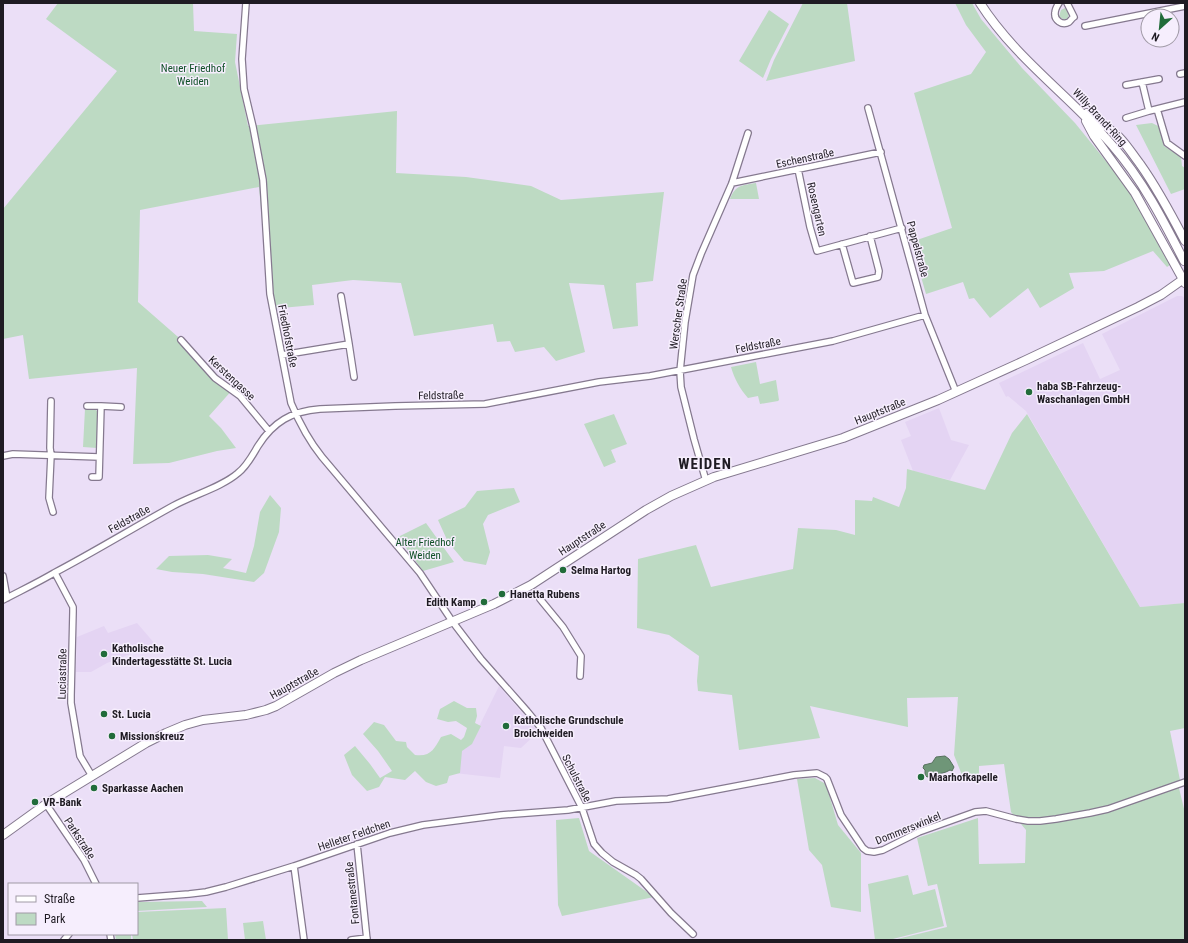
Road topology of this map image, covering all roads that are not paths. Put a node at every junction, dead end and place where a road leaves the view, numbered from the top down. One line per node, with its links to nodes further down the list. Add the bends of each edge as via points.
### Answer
1 (246, 3): 32 (street, Friedhofstraße, via 242,59 244,89 263,180 270,294)
2 (980, 3): 11 (main road, Willy-Brandt-Ring, via 1011,44)
3 (1058, 3): 4 (street, via 1055,16 1062,23 1074,17)
4 (1067, 3)
5 (1185, 6): 6 (street)
6 (1085, 26)
7 (1159, 79): 8 (street)
8 (1142, 82): 9 (street); 14 (street)
9 (1126, 85)
10 (1185, 102): 13 (street)
11 (1074, 105): 15 (main road, Willy-Brandt-Ring); 24 (main road, via 1120,138 1151,179)
12 (868, 108): 18 (street, Pappelstraße)
13 (1157, 109): 14 (street); 19 (street, via 1167,143)
14 (1149, 111): 16 (street)
15 (1083, 114): 26 (main road, Willy-Brandt-Ring, via 1112,145 1140,181); 27 (main road, via 1094,136 1134,192)
16 (1126, 118)
17 (748, 133): 21 (street, Werscher Straße)
18 (881, 152): 20 (street, Eschenstraße); 22 (street, Pappelstraße)
19 (1185, 156)
20 (798, 169): 21 (street, Eschenstraße); 25 (street, Rosengarten, via 817,251)
21 (732, 183): 33 (street, Werscher Straße, via 693,275)
22 (902, 228): 23 (street, Rosengarten); 29 (street, Pappelstraße)
23 (870, 236): 25 (street, Rosengarten); 25 (street, Rosengarten, via 879,271 878,277 853,284)
24 (1185, 241)
25 (842, 244)
26 (1184, 261)
27 (1184, 281): 35 (main road, Hauptstraße, via 1138,307)
28 (341, 296): 31 (street)
29 (925, 315): 33 (street, Feldstraße, via 832,341); 35 (street, Pappelstraße)
30 (181, 340): 41 (street, Kerstengasse, via 215,378 240,396)
31 (349, 344): 32 (street); 34 (street)
32 (282, 355): 40 (street, Friedhofstraße, via 291,403)
33 (680, 371): 40 (street, Feldstraße, via 599,382 485,404 328,409); 46 (street, Werscher Straße, via 684,401)
34 (354, 377)
35 (956, 392): 46 (main road, Hauptstraße, via 816,448)
36 (51, 401): 42 (street)
37 (87, 406): 38 (street)
38 (101, 406): 39 (street); 44 (street)
39 (121, 407)
40 (296, 414): 41 (street, Feldstraße); 52 (street, Friedhofstraße, via 315,449 420,574)
41 (269, 431): 48 (street, Feldstraße, via 245,467 230,479 175,505)
42 (51, 455): 43 (street); 44 (street); 47 (street, via 49,498)
43 (3, 456)
44 (99, 457): 45 (street, via 99,478)
45 (92, 477)
46 (706, 481): 52 (main road, Hauptstraße, via 646,510 532,587)
47 (53, 512)
48 (55, 573): 50 (street, Feldstraße); 54 (street, Luciastraße, via 73,606 72,704 80,756)
49 (3, 576): 50 (street)
50 (5, 599)
51 (540, 599): 53 (street, via 563,627 581,656)
52 (452, 621): 54 (main road, Hauptstraße, via 341,670 270,708 246,715 203,720 166,733); 57 (street, Schulstraße, via 481,659 541,728)
53 (580, 676)
54 (92, 776): 56 (main road, Hauptstraße)
55 (1185, 782): 57 (street, Dommerswinkel, via 1108,809 1056,819 1028,821 986,811 976,812 919,832 874,852 863,848 841,815 827,779 817,773 668,799 616,801)
56 (46, 804): 58 (main road, Hauptstraße); 61 (street, Parkstraße, via 84,860)
57 (582, 808): 59 (street, Helleter Feldchen, via 435,823 390,833); 63 (street, Schulstraße, via 594,844 613,862 641,879)
58 (3, 835)
59 (357, 844): 60 (street, Helleter Feldchen); 64 (street, Fontanestraße)
60 (294, 866): 62 (street, Helleter Feldchen, via 206,892); 65 (street)
61 (96, 883)
62 (138, 898)
63 (693, 934)
64 (367, 939): 66 (street)
65 (304, 940)
66 (351, 940)

